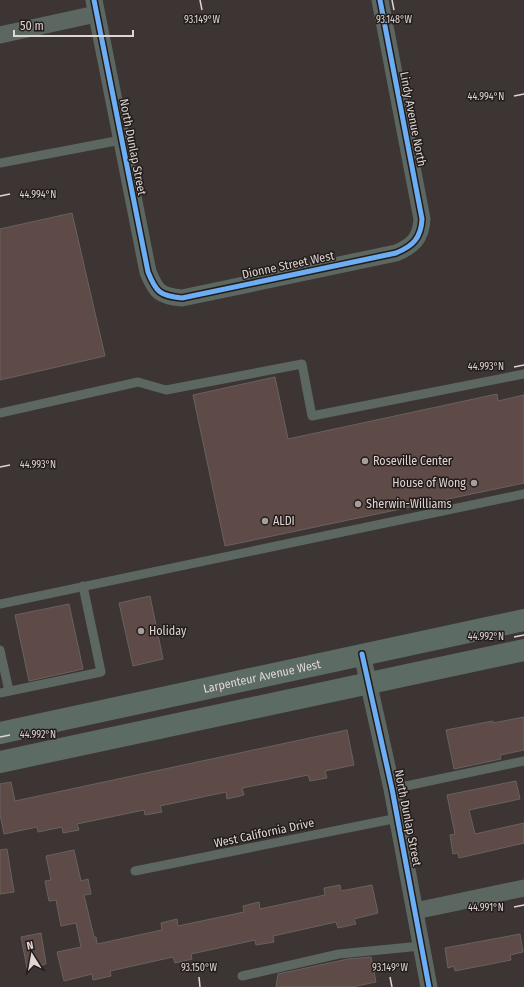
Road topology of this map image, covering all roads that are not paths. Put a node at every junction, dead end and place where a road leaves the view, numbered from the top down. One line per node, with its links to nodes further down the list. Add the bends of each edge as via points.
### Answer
1 (380, 0): 6 (street, Lindy Avenue North, via 422,219)
2 (95, 7): 3 (street); 4 (street, North Dunlap Street)
3 (0, 35)
4 (121, 140): 5 (lane); 7 (street, North Dunlap Street, via 148,272 153,286)
5 (0, 163)
6 (416, 241): 7 (street, Dionne Street West, via 396,253 235,287 182,298)
7 (161, 294)
8 (524, 374): 9 (lane, via 312,416 302,364 166,390 138,382)
9 (0, 413)
10 (524, 494): 11 (lane)
11 (83, 586): 12 (lane); 18 (lane, via 101,672)
12 (0, 604)
13 (524, 620): 16 (main road, Larpenteur Avenue West)
14 (0, 650): 18 (lane)
15 (524, 650): 17 (main road)
16 (362, 654): 17 (street, North Dunlap Street); 19 (main road, Larpenteur Avenue West)
17 (369, 683): 21 (main road); 22 (street, North Dunlap Street)
18 (4, 692)
19 (0, 733)
20 (524, 761): 22 (lane)
21 (0, 762)
22 (392, 789): 23 (street, North Dunlap Street)
23 (398, 818): 24 (lane, West California Drive); 26 (street, North Dunlap Street)
24 (135, 872)
25 (524, 888): 26 (street)
26 (415, 911): 27 (street, North Dunlap Street)
27 (422, 946): 28 (lane, via 339,954); 29 (street, North Dunlap Street)
28 (242, 976)
29 (429, 987)

